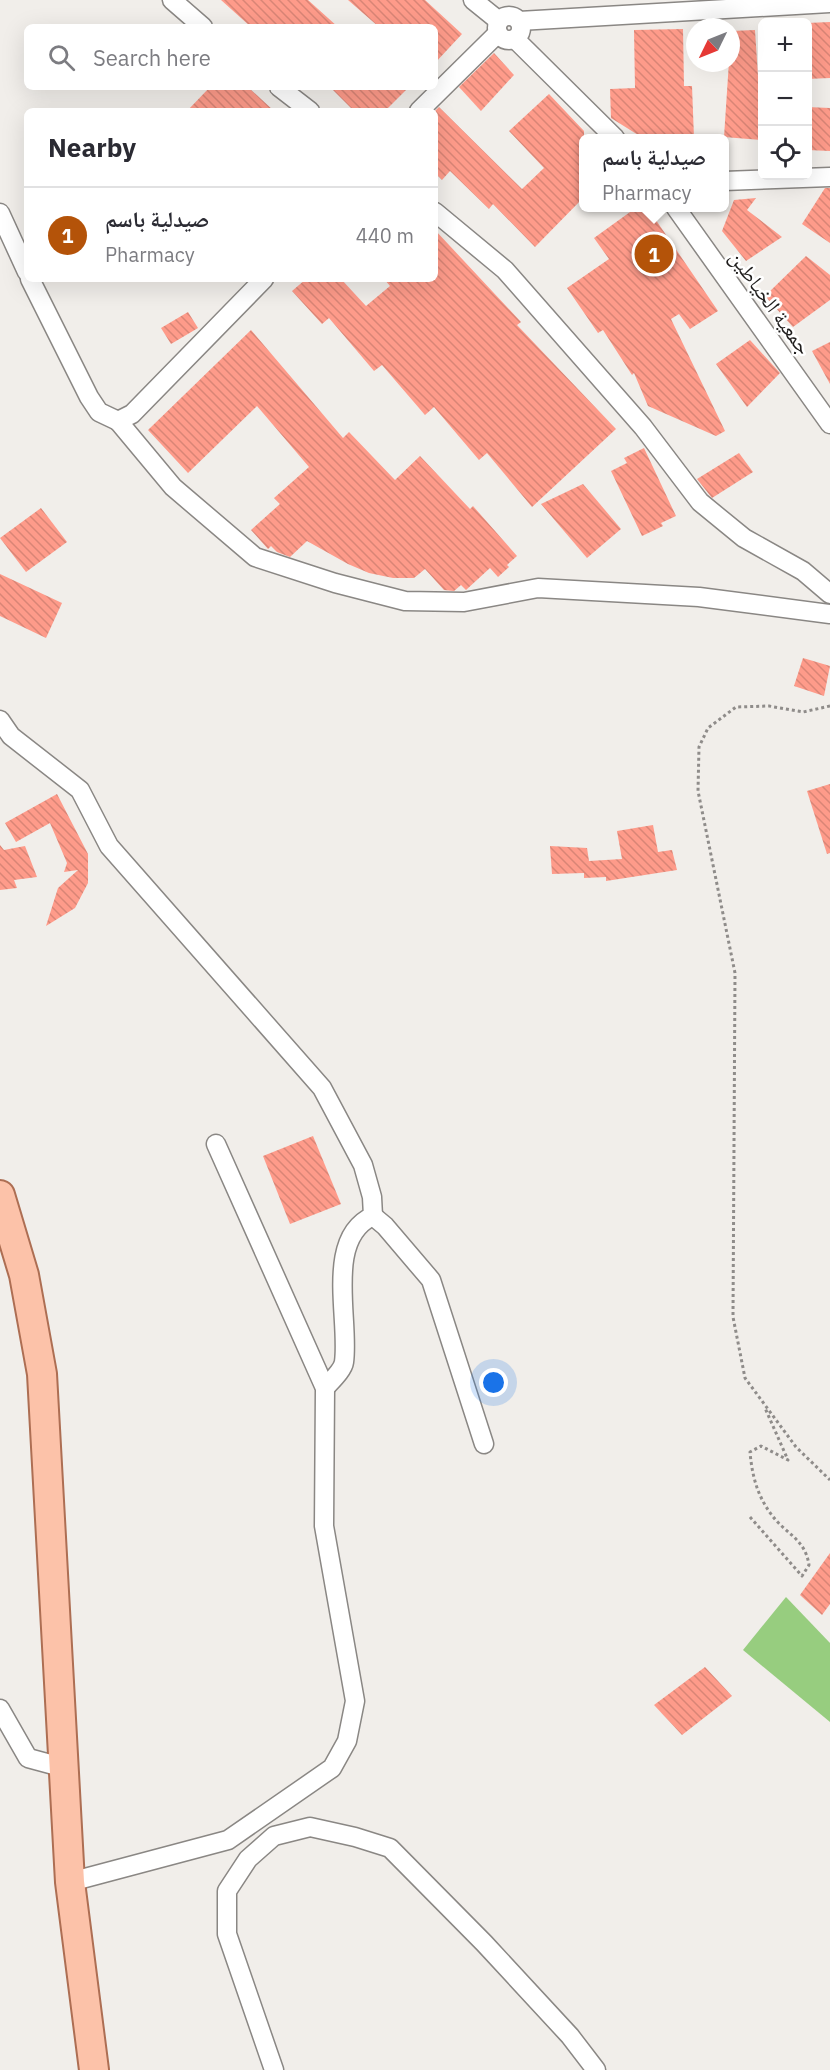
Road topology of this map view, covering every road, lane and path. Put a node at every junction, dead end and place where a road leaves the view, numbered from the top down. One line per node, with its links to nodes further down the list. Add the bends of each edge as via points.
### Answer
1 (172, 0): 4 (street)
2 (473, 0): 5 (street)
3 (830, 3): 6 (street)
4 (200, 24)
5 (498, 27): 6 (street, via 505,16 513,16); 9 (street)
6 (517, 30): 10 (street)
7 (283, 90): 8 (street)
8 (306, 108)
9 (422, 108)
10 (611, 134)
11 (830, 177): 12 (street)
12 (729, 181)
13 (680, 212): 20 (street, جمعية الخياطين)
14 (0, 213): 16 (street)
15 (438, 214): 21 (street, via 505,270 643,427 700,502 744,538 802,571)
16 (24, 265)
17 (31, 282): 19 (street, via 89,398 99,412)
18 (261, 282): 19 (street, via 132,414)
19 (118, 421): 22 (street, via 174,487 255,557 335,583 405,601 464,602 538,588 699,597)
20 (830, 423)
21 (830, 594)
22 (830, 614)
23 (830, 706): 29 (path, via 803,712 768,706 736,707 708,728 699,747 698,791 735,973 733,1317 745,1378)
24 (0, 720): 27 (street, via 12,736 80,790 109,846 322,1088 363,1165)
25 (216, 1144): 28 (street)
26 (0, 1195): 34 (main road, via 24,1275 42,1374)
27 (373, 1216): 28 (street, via 364,1220 354,1233 343,1255 344,1364); 30 (street, via 431,1280)
28 (325, 1388): 35 (street, via 324,1526 355,1701 347,1741 332,1767 228,1840)
29 (762, 1401): 31 (path, via 796,1447); 32 (path, via 788,1460 761,1446 750,1452 752,1475 772,1516 806,1549 809,1565 802,1576)
30 (484, 1444)
31 (830, 1480)
32 (750, 1517)
33 (0, 1709): 34 (street, via 28,1758)
34 (65, 1768): 35 (main road)
35 (70, 1882): 36 (main road)
36 (94, 2070)
37 (273, 2070): 38 (street, via 227,1934 226,1891 248,1859 274,1836 310,1827 390,1848 570,2036)
38 (596, 2070)

